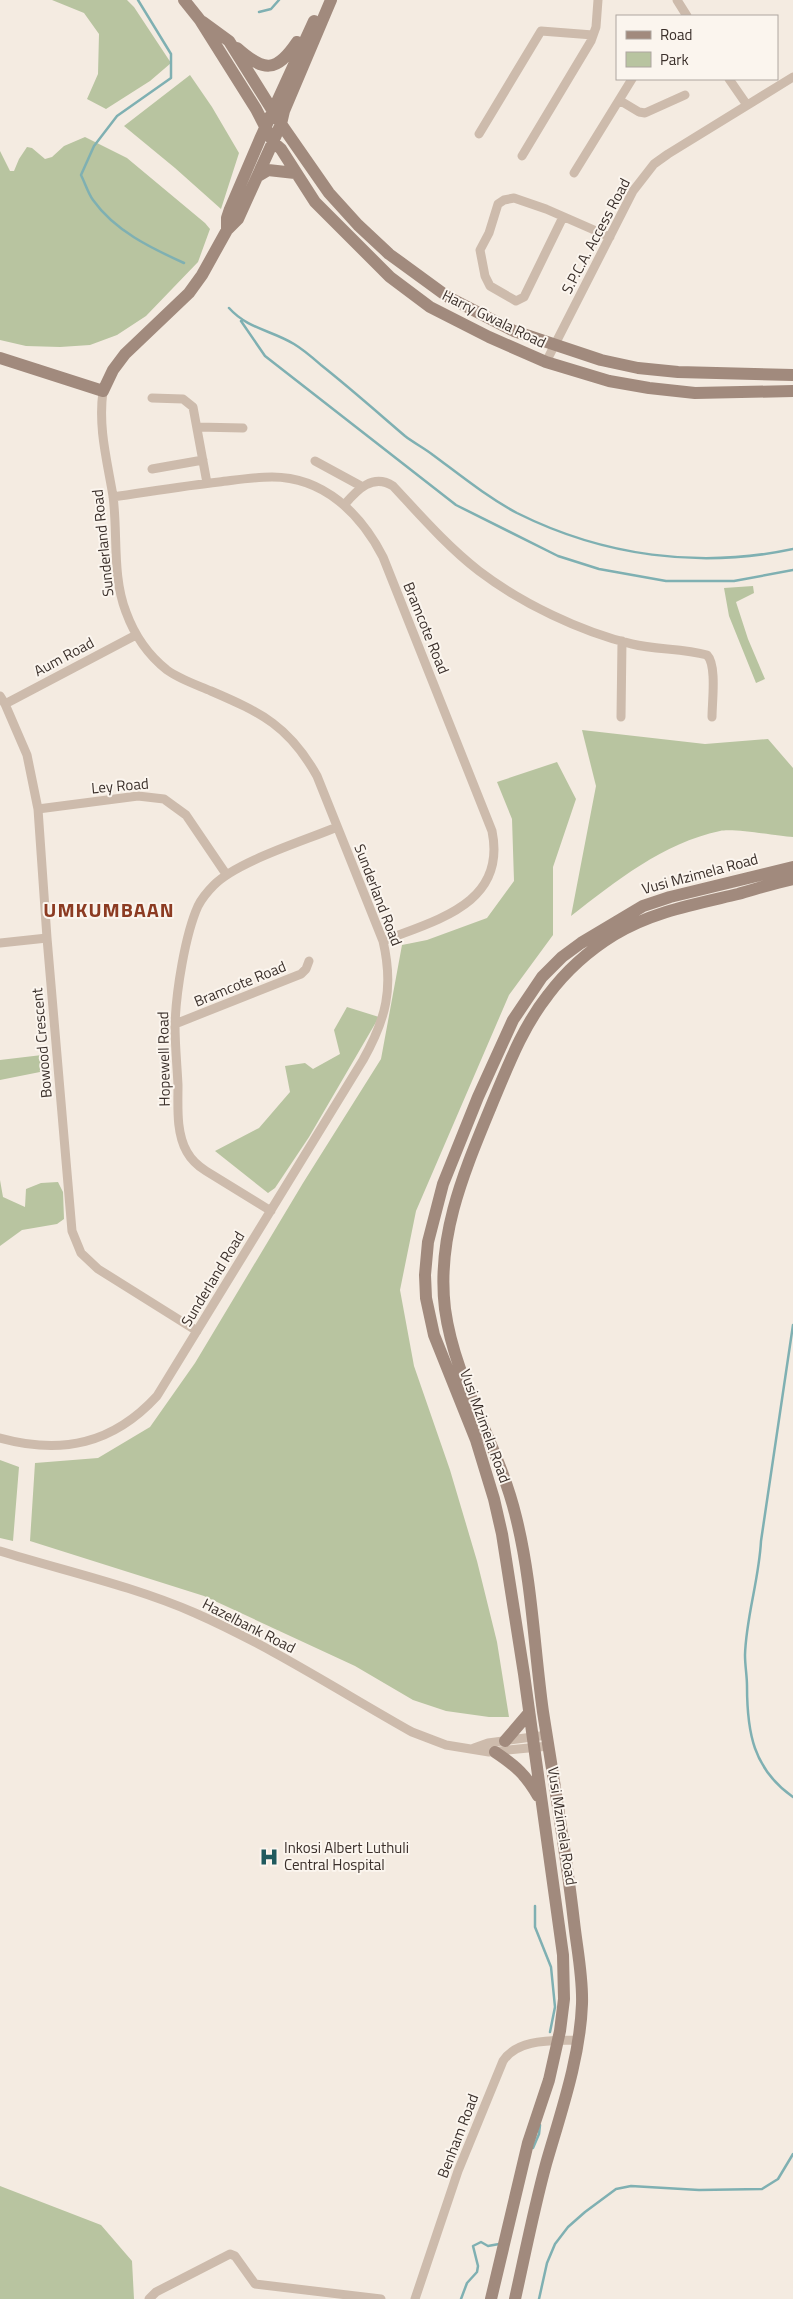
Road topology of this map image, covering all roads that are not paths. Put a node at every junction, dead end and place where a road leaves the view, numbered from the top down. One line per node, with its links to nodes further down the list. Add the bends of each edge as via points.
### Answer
1 (184, 0): 8 (main road, Harry Gwala Road)
2 (325, 0): 6 (main road)
3 (331, 0): 18 (main road)
4 (598, 0): 9 (street)
5 (676, 0): 7 (street)
6 (317, 13): 10 (main road, via 284,60 271,67 258,64); 17 (main road)
7 (686, 15)
8 (200, 20): 10 (main road, Harry Gwala Road); 19 (main road, Harry Gwala Road)
9 (593, 35): 20 (street, via 541,31); 22 (street)
10 (229, 41): 17 (main road, Harry Gwala Road)
11 (793, 77): 16 (street, S.P.C.A. Access Road)
12 (631, 80): 15 (street)
13 (729, 80): 16 (street)
14 (684, 95): 15 (street, via 645,113)
15 (619, 100): 24 (street)
16 (747, 105): 28 (street, S.P.C.A. Access Road, via 654,164 633,191)
17 (273, 112): 18 (main road, Harry Gwala Road); 19 (main road)
18 (281, 124): 21 (main road); 29 (main road, Harry Gwala Road, via 329,193 389,254 422,280 474,312 514,331)
19 (266, 127): 21 (main road, Harry Gwala Road); 27 (main road, via 228,214)
20 (479, 134)
21 (273, 142): 23 (main road, Harry Gwala Road); 25 (main road)
22 (522, 156)
23 (295, 173): 25 (main road, via 268,170); 31 (main road, Harry Gwala Road, via 315,202 390,277 430,307)
24 (574, 173)
25 (258, 176): 27 (main road, via 238,219)
26 (563, 217): 26 (street, via 514,198 498,204 480,250 490,286 516,301 524,297); 28 (street)
27 (227, 230): 33 (main road, via 189,293 125,354)
28 (610, 237): 29 (street, S.P.C.A. Access Road)
29 (554, 344): 31 (street, S.P.C.A. Access Road); 32 (main road, Harry Gwala Road, via 638,368 722,375)
30 (0, 358): 33 (main road)
31 (546, 362): 34 (main road, Harry Gwala Road, via 649,388 695,393)
32 (793, 375)
33 (103, 391): 43 (street, Sunderland Road, via 100,423)
34 (793, 391)
35 (152, 398): 36 (street, via 188,402 195,412)
36 (197, 427): 37 (street); 38 (street)
37 (243, 428)
38 (203, 460): 40 (street); 41 (street)
39 (314, 461): 42 (street)
40 (152, 469)
41 (207, 484): 43 (street, Bramcote Road); 44 (street, Bramcote Road, via 287,478 320,488)
42 (361, 486): 44 (street); 46 (street, via 389,483 455,550 493,581 539,608)
43 (113, 496): 45 (street, Sunderland Road, via 120,590)
44 (345, 504): 56 (street, Bramcote Road, via 373,538 383,557 494,840 493,864 483,889 456,912)
45 (136, 635): 47 (street, Aum Road); 51 (street, Sunderland Road, via 168,670 267,717 286,733 306,756)
46 (622, 641): 48 (street); 49 (street, via 707,655 713,673)
47 (3, 700): 50 (street, Bowood Crescent, via 27,755)
48 (621, 717)
49 (712, 717)
50 (38, 809): 53 (street, Ley Road, via 138,796 164,799 186,815); 55 (street, Bowood Crescent)
51 (337, 827): 53 (street, Hopewell Road); 56 (street, Sunderland Road)
52 (793, 867): 64 (main road, Vusi Mzimela Road, via 643,906 601,929 562,957 542,977 512,1020 443,1184 428,1242 426,1298 440,1351 476,1440 494,1499)
53 (226, 874): 59 (street, Hopewell Road, via 204,896 193,919)
54 (793, 879): 66 (main road, Vusi Mzimela Road, via 646,919 618,932 585,955 546,997 523,1033 476,1142 452,1210 443,1263 445,1310 459,1368 498,1460 517,1521)
55 (47, 938): 57 (street); 61 (street, Bowood Crescent, via 75,1239 81,1252 98,1269)
56 (383, 941): 60 (street, Sunderland Road, via 388,994 378,1034)
57 (0, 943)
58 (308, 961): 59 (street, Bramcote Road, via 301,974)
59 (175, 1024): 60 (street, Hopewell Road, via 179,1122 187,1152 195,1164)
60 (271, 1211): 61 (street, Sunderland Road)
61 (197, 1332): 62 (street, Sunderland Road, via 157,1396 121,1427 89,1441 54,1446)
62 (0, 1438)
63 (0, 1551): 68 (street, Hazelbank Road, via 134,1591 196,1614 244,1637 412,1732 446,1745)
64 (529, 1713): 65 (main road); 67 (main road, Vusi Mzimela Road)
65 (505, 1741): 67 (street, Hazelbank Road); 68 (street, Hazelbank Road)
66 (548, 1741): 67 (street, Hazelbank Road); 71 (main road, Vusi Mzimela Road, via 565,1842 580,1972 582,2004)
67 (533, 1743): 69 (street, Hazelbank Road); 70 (main road, Vusi Mzimela Road)
68 (474, 1748): 69 (street, Hazelbank Road)
69 (495, 1752): 70 (main road, via 528,1778)
70 (541, 1800): 72 (main road, Vusi Mzimela Road, via 563,1955 564,1999)
71 (577, 2040): 72 (street, Benham Road); 77 (main road, Vusi Mzimela Road)
72 (558, 2041): 75 (street, Benham Road, via 519,2046 503,2061 458,2171); 76 (main road, Vusi Mzimela Road, via 528,2143)
73 (149, 2299): 74 (street, via 156,2292 230,2254 236,2256 255,2284)
74 (381, 2299)
75 (415, 2299)
76 (491, 2299)
77 (515, 2299)

